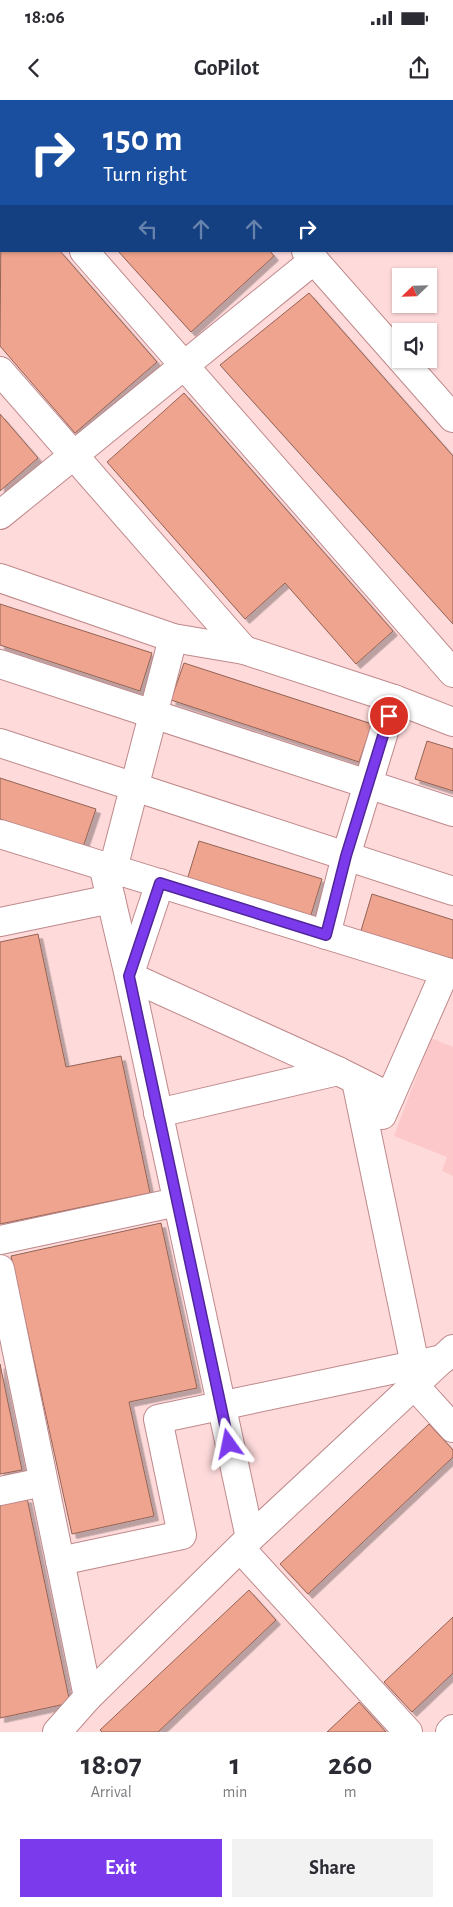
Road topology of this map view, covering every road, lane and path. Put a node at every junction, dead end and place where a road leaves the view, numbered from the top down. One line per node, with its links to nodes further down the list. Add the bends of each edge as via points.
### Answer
1 (85, 252): 3 (street)
2 (310, 256): 3 (street); 5 (street)
3 (184, 366): 6 (street); 12 (street)
4 (0, 371): 6 (street)
5 (453, 418)
6 (74, 455): 7 (street); 10 (street)
7 (0, 516)
8 (0, 578): 9 (street)
9 (173, 638): 10 (street); 14 (street)
10 (244, 650): 13 (street)
11 (0, 664): 14 (street)
12 (453, 673)
13 (394, 699): 15 (street); 17 (street)
14 (153, 714): 17 (street); 18 (street)
15 (453, 722)
16 (0, 743): 18 (street)
17 (368, 784): 19 (street); 21 (street)
18 (134, 787): 21 (street); 22 (street)
19 (453, 812)
20 (0, 834): 22 (street)
21 (346, 856): 24 (street); 27 (street)
22 (108, 867): 23 (street); 25 (street)
23 (160, 883): 27 (street); 29 (street)
24 (453, 891)
25 (111, 898): 26 (street); 29 (street)
26 (0, 922)
27 (326, 935): 28 (street)
28 (449, 973): 31 (street)
29 (129, 976): 30 (street); 32 (street)
30 (347, 1076): 31 (street); 32 (street); 33 (street)
31 (390, 1098): 33 (street)
32 (158, 1113): 34 (street)
33 (369, 1146): 38 (street)
34 (177, 1202): 35 (street); 39 (street)
35 (0, 1240)
36 (0, 1269): 41 (street)
37 (448, 1354): 38 (street)
38 (415, 1375): 39 (street); 40 (street); 43 (street)
39 (221, 1406): 43 (street); 44 (street, via 158,1419 182,1535)
40 (453, 1428)
41 (44, 1482): 42 (street); 44 (street)
42 (0, 1491)
43 (244, 1543): 45 (street); 48 (street)
44 (60, 1561): 45 (street)
45 (88, 1697): 47 (street)
46 (453, 1729): 49 (street)
47 (56, 1732)
48 (408, 1732)
49 (450, 1732)

